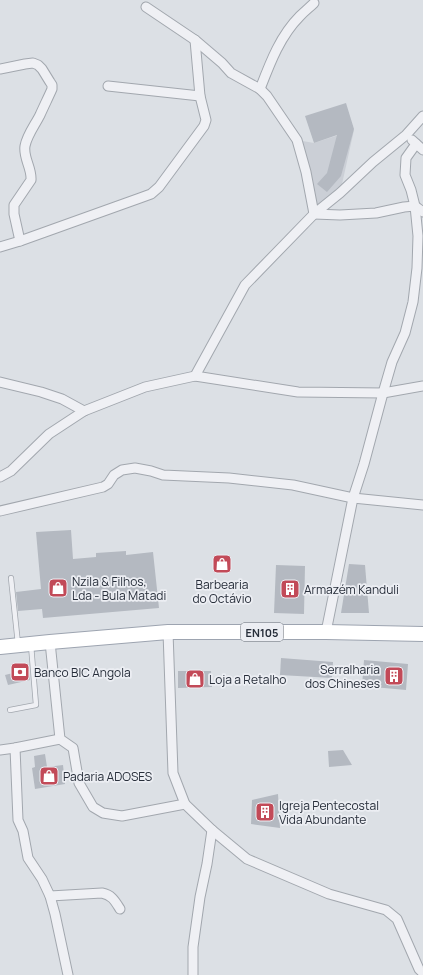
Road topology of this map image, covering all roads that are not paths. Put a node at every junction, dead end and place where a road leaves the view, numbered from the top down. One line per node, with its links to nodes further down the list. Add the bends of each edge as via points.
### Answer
1 (314, 3): 6 (street, via 283,36)
2 (146, 8): 3 (street)
3 (195, 40): 6 (street, via 222,62 231,73); 7 (street)
4 (0, 68): 15 (street, via 33,63 42,69 52,85 25,147 31,180 14,205)
5 (108, 86): 7 (street)
6 (260, 89): 14 (street, via 297,140)
7 (200, 96): 15 (street, via 206,120 204,126 151,194)
8 (423, 116): 9 (street)
9 (406, 135): 10 (street); 14 (street)
10 (416, 144): 11 (street); 12 (street, via 406,158 405,175)
11 (423, 150)
12 (415, 206): 13 (street); 14 (street, via 376,213); 20 (street, via 418,236 414,302)
13 (423, 212)
14 (314, 214): 17 (street, via 245,285)
15 (20, 241): 16 (street)
16 (0, 247)
17 (194, 376): 20 (street, via 298,392); 21 (street, via 145,387)
18 (0, 382): 21 (street, via 62,399)
19 (423, 386): 20 (street)
20 (382, 393): 23 (street)
21 (84, 411): 22 (street, via 49,434 11,471)
22 (0, 477)
23 (353, 498): 24 (street); 25 (street, via 293,486 229,478 163,475 135,468 122,470 103,487); 28 (street)
24 (423, 505)
25 (0, 511)
26 (11, 578): 31 (lane)
27 (168, 632): 28 (main road, EN105); 30 (main road, EN105); 37 (street, via 173,773)
28 (326, 632): 29 (main road, EN105)
29 (423, 634)
30 (50, 642): 31 (main road, EN105); 34 (street)
31 (24, 644): 32 (main road, EN105); 33 (lane, via 36,705)
32 (0, 647)
33 (10, 710)
34 (60, 739): 35 (street); 37 (street, via 73,748 79,783 93,807 103,813 122,816)
35 (15, 748): 36 (street); 39 (street, via 18,820 23,831 28,858)
36 (0, 750)
37 (185, 804): 38 (street)
38 (212, 830): 41 (street, via 248,859 329,894 386,910 397,919); 43 (street, via 193,947)
39 (50, 896): 40 (street, via 108,894); 42 (street)
40 (120, 909)
41 (420, 972)
42 (68, 975)
43 (193, 975)

